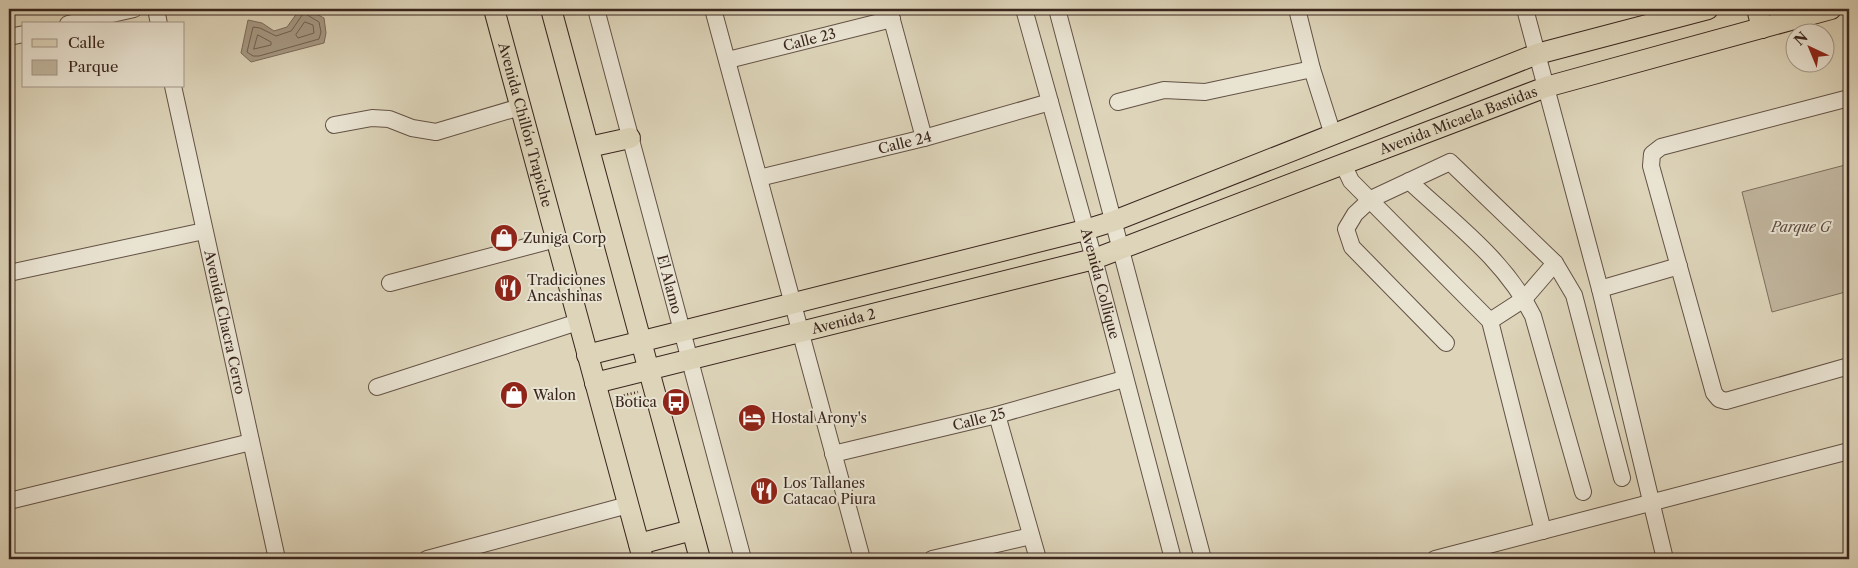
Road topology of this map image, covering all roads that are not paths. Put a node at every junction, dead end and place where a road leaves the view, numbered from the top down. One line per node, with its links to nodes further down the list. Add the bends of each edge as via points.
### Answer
1 (134, 9): 15 (street)
2 (156, 9): 16 (street)
3 (494, 9): 27 (main road, Avenida Chillón Trapiche)
4 (551, 9): 32 (main road)
5 (596, 9): 30 (street, El Alamo)
6 (713, 9): 20 (street)
7 (1024, 9): 25 (street, Avenida Collique)
8 (1056, 9): 39 (street)
9 (1297, 9): 21 (street)
10 (1525, 9): 19 (street)
11 (1708, 9): 19 (main road)
12 (1831, 9): 14 (main road, Avenida Micaela Bastidas)
13 (891, 14): 20 (street, Calle 23); 31 (street)
14 (1760, 18): 22 (main road, Avenida Micaela Bastidas)
15 (77, 22)
16 (159, 22)
17 (22, 34): 18 (street)
18 (9, 37)
19 (1537, 54): 22 (street); 29 (main road)
20 (728, 60): 34 (street)
21 (1312, 69): 26 (street, via 1205,92 1164,90); 29 (street)
22 (1546, 87): 33 (main road, Avenida Micaela Bastidas); 49 (street)
23 (173, 88): 41 (street, Avenida Chacra Cerro)
24 (1849, 98): 46 (street, via 1660,147 1652,154 1651,166)
25 (1050, 102): 31 (street, Calle 24); 40 (street, Avenida Collique)
26 (1118, 102)
27 (520, 107): 28 (street, via 436,132 412,128 389,119 372,118); 42 (main road, Avenida Chillón Trapiche)
28 (334, 125)
29 (1333, 135): 33 (main road); 36 (main road)
30 (630, 138): 32 (main road); 54 (street, El Alamo)
31 (924, 138): 34 (street, Calle 24)
32 (589, 147): 56 (main road)
33 (1343, 164): 37 (street, via 1351,181); 38 (main road, Avenida Micaela Bastidas)
34 (759, 178): 51 (street)
35 (1409, 181): 37 (street); 45 (street, via 1450,162); 50 (street, via 1502,267)
36 (1188, 192): 38 (main road, via 1184,207 1193,217); 39 (main road)
37 (1371, 199): 52 (street); 57 (street, via 1355,214 1346,229 1352,247)
38 (1202, 218): 43 (main road, Avenida Micaela Bastidas)
39 (1114, 221): 40 (main road); 43 (street)
40 (1085, 230): 44 (street, Avenida Collique); 51 (main road)
41 (204, 231): 47 (street); 66 (street, Avenida Chacra Cerro)
42 (556, 240): 48 (street); 53 (main road, Avenida Chillón Trapiche)
43 (1121, 250): 44 (main road, Avenida Micaela Bastidas); 86 (street)
44 (1094, 259): 55 (main road, Avenida 2); 62 (street, Avenida Collique)
45 (1555, 263): 50 (street); 69 (street, via 1574,295)
46 (1679, 266): 49 (street); 60 (street, via 1714,393 1719,399 1726,401)
47 (9, 273)
48 (390, 283)
49 (1600, 289): 72 (street)
50 (1524, 299): 52 (street); 70 (street, via 1533,316)
51 (793, 304): 54 (main road); 55 (street)
52 (1490, 320): 75 (street)
53 (578, 322): 58 (main road, Avenida Chillón Trapiche); 64 (street)
54 (682, 330): 56 (main road); 59 (street, El Alamo)
55 (801, 332): 59 (main road, Avenida 2); 68 (street)
56 (641, 341): 58 (main road); 61 (main road)
57 (1446, 344)
58 (587, 355): 63 (main road, Avenida Chillón Trapiche)
59 (691, 359): 61 (main road, Avenida 2); 81 (street, El Alamo)
60 (1849, 366)
61 (649, 369): 63 (main road, Avenida 2); 74 (main road)
62 (1124, 379): 65 (street, Calle 25); 85 (street, Avenida Collique)
63 (595, 383): 73 (main road, Avenida Chillón Trapiche)
64 (377, 387)
65 (997, 415): 68 (street, Calle 25); 76 (street)
66 (251, 442): 71 (street); 78 (street, Avenida Chacra Cerro)
67 (1849, 451): 72 (street)
68 (833, 454): 82 (street)
69 (1622, 478)
70 (1583, 492)
71 (9, 501)
72 (1651, 503): 75 (street); 88 (street)
73 (628, 505): 77 (main road, Avenida Chillón Trapiche); 79 (street)
74 (692, 530): 77 (main road); 80 (main road)
75 (1543, 531): 87 (street)
76 (1031, 536): 83 (street); 84 (street)
77 (641, 552)
78 (277, 559)
79 (427, 559)
80 (700, 559)
81 (743, 559)
82 (862, 559)
83 (932, 559)
84 (1038, 559)
85 (1173, 559)
86 (1203, 559)
87 (1435, 559)
88 (1665, 559)

